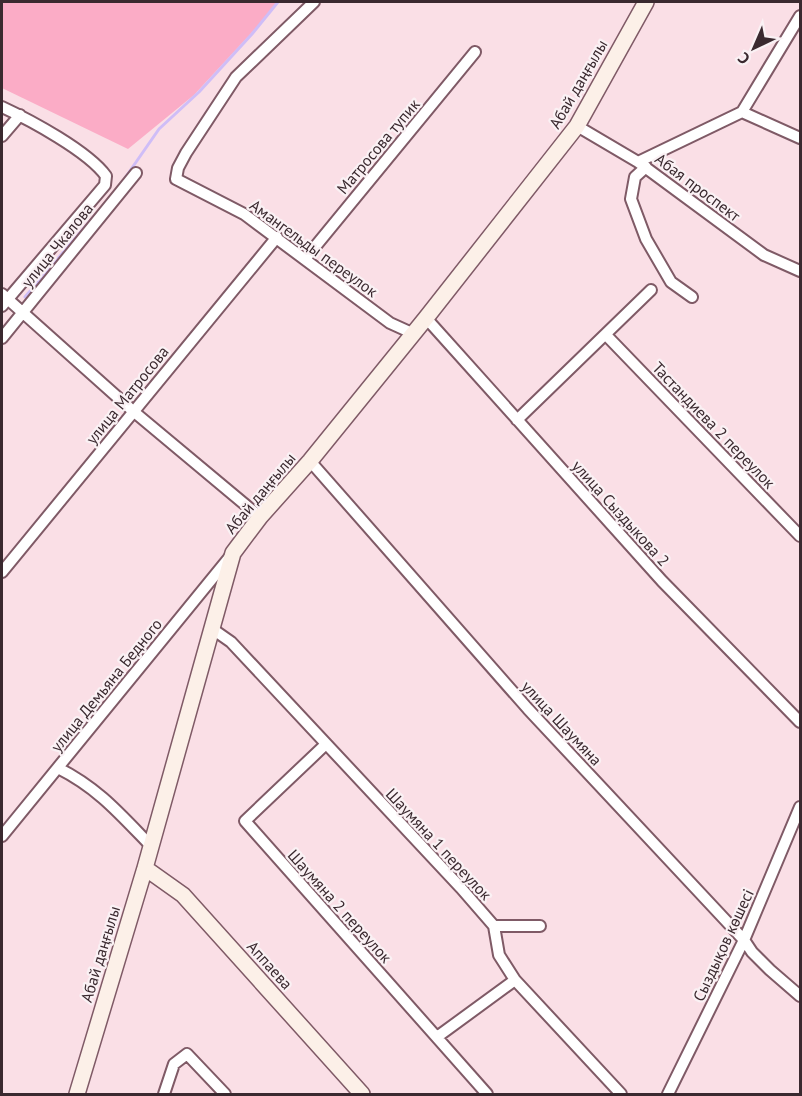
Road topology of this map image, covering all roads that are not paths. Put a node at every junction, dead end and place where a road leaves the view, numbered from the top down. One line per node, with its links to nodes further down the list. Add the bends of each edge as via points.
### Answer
1 (314, 2): 13 (street, Амангельды переулок, via 236,77 186,153 176,179 244,214)
2 (646, 2): 8 (street, Абай даңғылы)
3 (801, 16): 6 (street)
4 (475, 52): 14 (street, Матросова тупик)
5 (2, 107): 7 (street)
6 (742, 112): 10 (street); 11 (street)
7 (20, 115): 9 (street); 18 (street, улица Чкалова, via 60,139 106,176 105,185)
8 (578, 126): 11 (street, Абая проспект); 20 (street, Абай даңғылы)
9 (2, 136)
10 (801, 138)
11 (642, 164): 15 (street, Абая проспект, via 764,255); 17 (street, via 631,199 646,239 672,282)
12 (136, 172): 19 (street, улица Чкалова)
13 (277, 237): 14 (street, Амангельды переулок); 24 (street, улица Матросова)
14 (305, 259): 21 (street, Амангельды переулок, via 390,323)
15 (801, 271)
16 (651, 290): 22 (street)
17 (692, 297)
18 (3, 300): 19 (street)
19 (22, 312): 23 (street, улица Чкалова); 24 (street)
20 (426, 318): 21 (street, Абай даңғылы); 25 (street, улица Сыздыкова 2)
21 (412, 333): 26 (street, Абай даңғылы)
22 (606, 335): 25 (street); 28 (street, Тастандиева 2 переулок)
23 (2, 338)
24 (133, 411): 27 (street); 30 (street, улица Матросова)
25 (517, 420): 32 (street, улица Сыздыкова 2, via 662,581)
26 (310, 461): 27 (street, Абай даңғылы); 41 (street, улица Шаумяна, via 528,709)
27 (260, 517): 29 (street, Абай даңғылы)
28 (801, 536)
29 (233, 553): 31 (street, Абай даңғылы); 34 (street, улица Демьяна Бедного)
30 (2, 572)
31 (211, 628): 33 (street, Шаумяна 1 переулок, via 231,642); 37 (street, Абай даңғылы)
32 (801, 722)
33 (326, 744): 39 (street, Шаумяна 1 переулок); 44 (street, Шаумяна 2 переулок, via 245,821)
34 (58, 768): 36 (street, улица Демьяна Бедного); 37 (street, via 104,797)
35 (801, 807): 41 (street, Сыздықов көшесі)
36 (2, 836)
37 (152, 846): 38 (street, Абай даңғылы)
38 (145, 868): 45 (street, Абай даңғылы); 48 (street, Аппаева, via 183,895)
39 (494, 926): 40 (street); 42 (street, via 498,955)
40 (540, 926)
41 (744, 940): 43 (street, улица Шаумяна, via 770,970); 51 (street, Сыздықов көшесі)
42 (515, 980): 44 (street); 50 (street)
43 (801, 996)
44 (437, 1036): 49 (street, Шаумяна 2 переулок)
45 (76, 1095)
46 (164, 1095): 47 (street, via 174,1064 187,1054)
47 (225, 1095)
48 (362, 1095)
49 (487, 1095)
50 (621, 1095)
51 (668, 1095)

